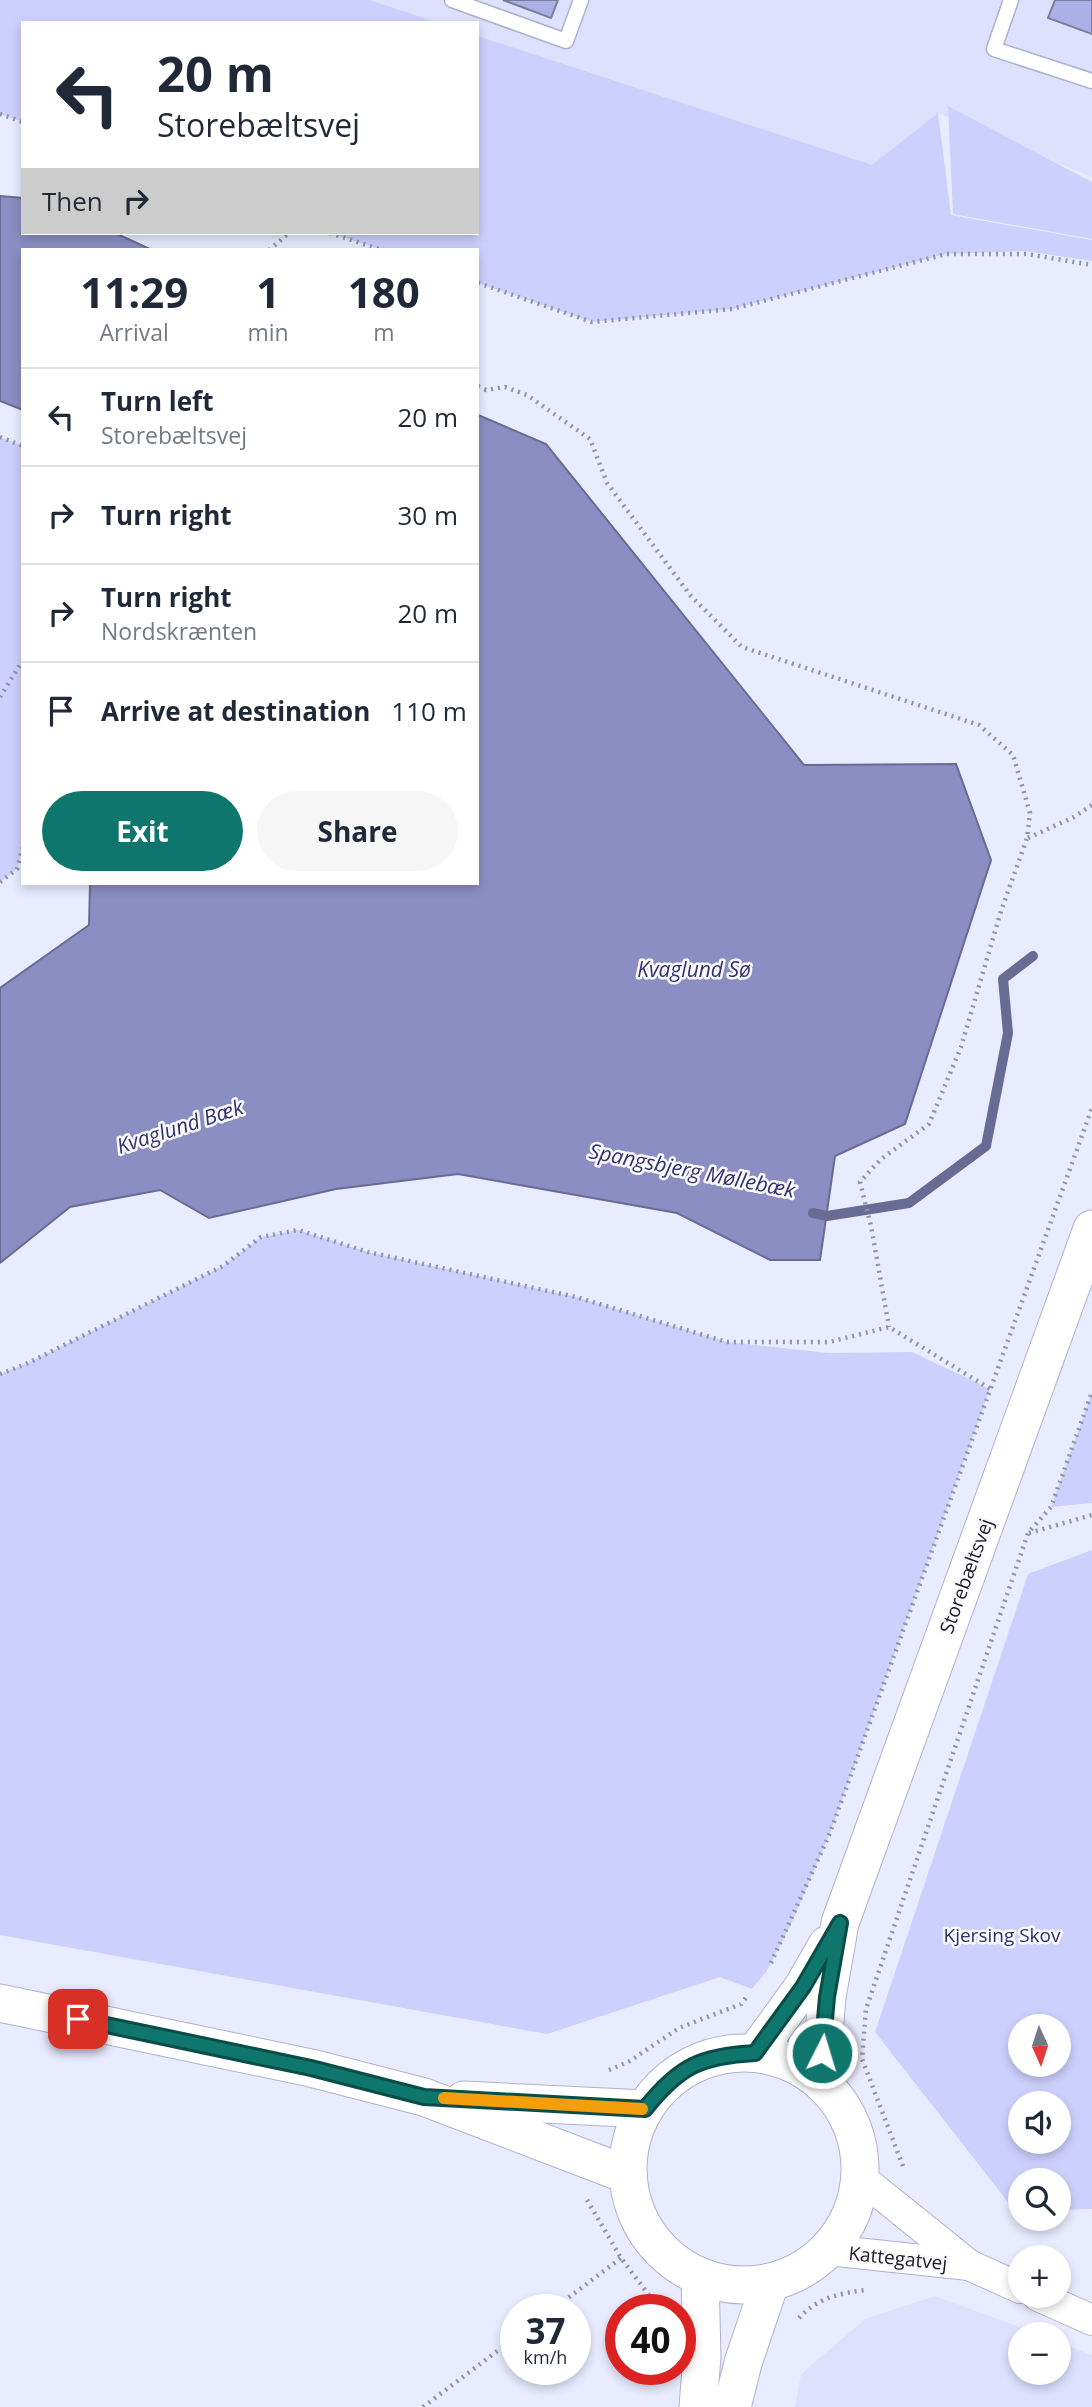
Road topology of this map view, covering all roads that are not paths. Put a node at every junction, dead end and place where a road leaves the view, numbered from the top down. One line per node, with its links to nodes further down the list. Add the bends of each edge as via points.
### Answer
1 (452, 0): 2 (lane, via 566,41)
2 (581, 0)
3 (1011, 0): 4 (lane, via 994,49)
4 (1092, 81)
5 (1092, 1229): 6 (street, Storebæltsvej)
6 (840, 1923): 8 (street, Storebæltsvej, via 803,1987); 9 (street, Storebæltsvej, via 827,1997)
7 (0, 2003): 10 (street, via 311,2068)
8 (755, 2053): 9 (street, via 790,2062); 11 (street, via 723,2055 692,2065 665,2084)
9 (820, 2081): 13 (street, via 844,2108 858,2142)
10 (424, 2097): 11 (street); 12 (street)
11 (645, 2109): 12 (street, via 631,2141)
12 (628, 2175): 16 (street, via 634,2207 649,2236 672,2260)
13 (861, 2178): 14 (street, via 851,2217); 15 (street, Kattegatvej)
14 (828, 2250): 15 (street, Kattegatvej); 17 (street, via 801,2271)
15 (969, 2265): 18 (street, Kattegatvej)
16 (700, 2277): 17 (street, via 734,2285); 21 (street)
17 (770, 2283): 22 (street)
18 (1008, 2283)
19 (1065, 2308): 20 (street)
20 (1092, 2320)
21 (698, 2407)
22 (732, 2407)

